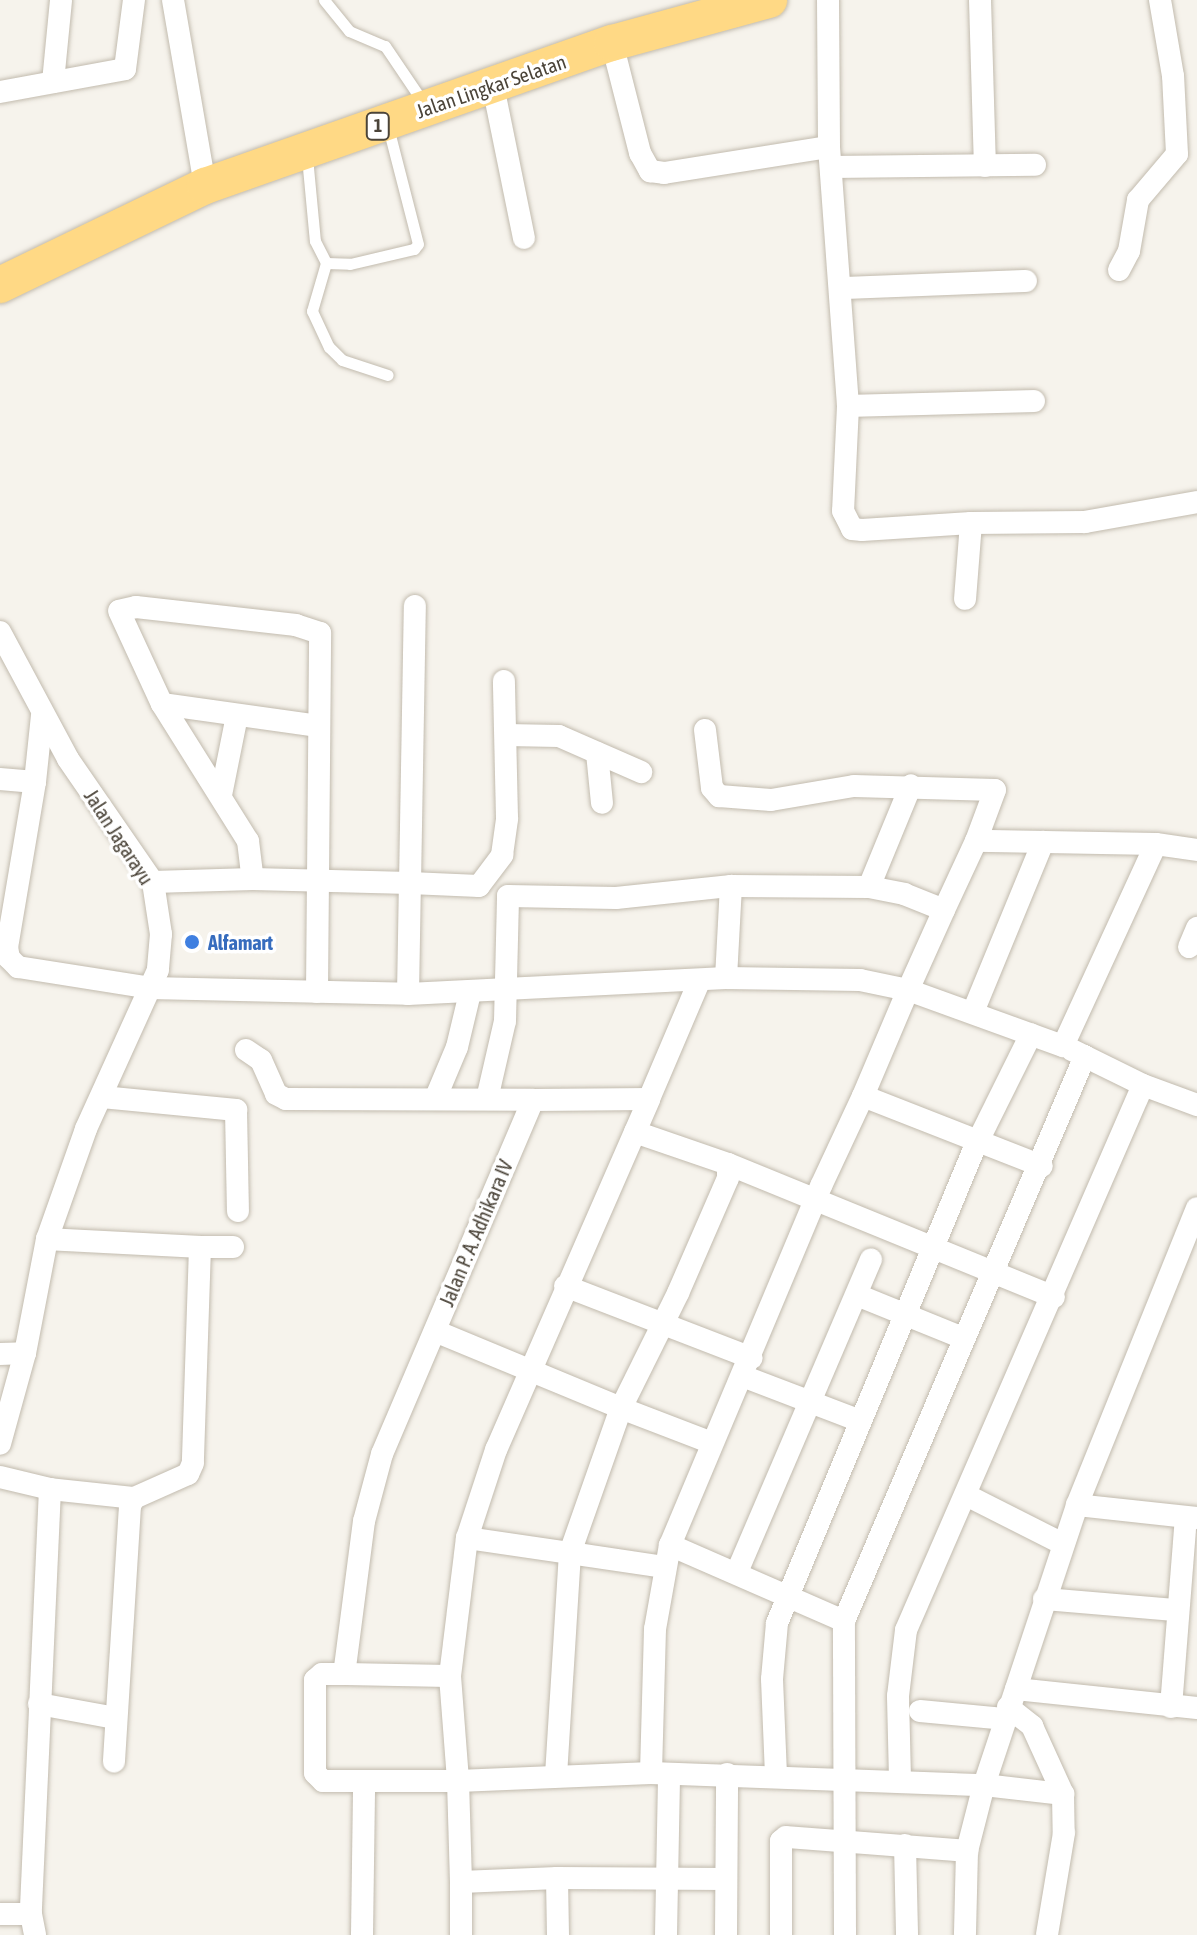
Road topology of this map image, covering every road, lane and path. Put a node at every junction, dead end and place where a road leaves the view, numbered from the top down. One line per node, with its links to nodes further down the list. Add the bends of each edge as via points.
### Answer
1 (61, 0): 10 (street)
2 (134, 0): 10 (street, via 125,69)
3 (173, 0): 19 (street)
4 (324, 0): 13 (lane, via 349,31 385,46)
5 (769, 0): 9 (highway, Jalan Lingkar Selatan / 1)
6 (828, 0): 16 (street)
7 (980, 0): 18 (street)
8 (1160, 0): 22 (street, via 1173,76 1177,154 1138,200 1129,251)
9 (612, 43): 11 (highway, Jalan Lingkar Selatan / 1); 16 (street, via 640,153 650,171)
10 (53, 82): 12 (street)
11 (493, 86): 13 (highway, Jalan Lingkar Selatan / 1); 20 (street)
12 (0, 92)
13 (426, 107): 14 (highway, Jalan Lingkar Selatan / 1)
14 (387, 123): 15 (highway, Jalan Lingkar Selatan / 1); 21 (lane, via 418,244 350,264)
15 (306, 151): 19 (highway, Jalan Lingkar Selatan / 1); 21 (lane, via 315,241)
16 (830, 157): 18 (street); 25 (street)
17 (1035, 165): 18 (street)
18 (985, 166)
19 (205, 186): 24 (highway, Jalan Lingkar Selatan / 1)
20 (524, 238)
21 (326, 263): 26 (lane, via 312,311 329,347 342,360)
22 (1119, 270)
23 (1026, 281): 25 (street)
24 (0, 285)
25 (843, 288): 28 (street)
26 (388, 375)
27 (1034, 401): 28 (street)
28 (848, 406): 30 (street, via 843,511 852,529)
29 (1197, 502): 30 (street, via 1085,522)
30 (971, 523): 31 (street)
31 (965, 599)
32 (415, 606): 55 (street)
33 (0, 632): 36 (street, Jalan Jagarayu)
34 (504, 681): 40 (street)
35 (162, 704): 37 (street); 38 (street, via 121,625 119,611 124,608 315,629 322,641); 46 (street)
36 (42, 715): 44 (street); 54 (street, Jalan Jagarayu)
37 (237, 716): 38 (street); 46 (street)
38 (318, 726): 53 (street)
39 (705, 730): 45 (street, via 712,788 728,799 771,800 854,786)
40 (506, 735): 41 (street, via 542,732); 55 (street, via 502,855 486,881 479,886)
41 (597, 753): 42 (street); 47 (street)
42 (641, 772)
43 (0, 779): 44 (street)
44 (35, 782): 59 (street)
45 (911, 785): 48 (street, via 995,790); 57 (street)
46 (221, 795): 52 (street, via 248,841)
47 (602, 803)
48 (976, 841): 49 (street); 58 (street)
49 (1043, 842): 50 (street); 68 (street)
50 (1156, 844): 51 (street); 70 (street)
51 (1197, 850)
52 (253, 879): 53 (street); 54 (street)
53 (317, 881): 55 (street); 64 (street)
54 (153, 882): 62 (street, Jalan Jagarayu, via 161,943)
55 (410, 883): 65 (street)
56 (731, 886): 57 (street); 60 (street); 66 (street, via 616,898 508,896)
57 (869, 887): 58 (street)
58 (944, 910): 63 (street)
59 (4, 958): 62 (street, via 18,967)
60 (726, 978): 61 (street); 63 (street, via 844,979)
61 (699, 982): 66 (street); 78 (street)
62 (150, 988): 64 (street); 76 (street, Jalan Jagarayu)
63 (908, 990): 68 (street); 74 (street)
64 (317, 992): 65 (street)
65 (408, 994): 67 (street)
66 (505, 1006): 67 (street); 77 (street)
67 (468, 1008): 75 (street)
68 (973, 1012): 69 (street)
69 (1031, 1034): 70 (street); 82 (street)
70 (1063, 1046): 72 (street)
71 (246, 1050): 75 (street, via 261,1060 276,1094 286,1099)
72 (1085, 1056): 73 (street); 84 (street)
73 (1143, 1085): 80 (street); 96 (street)
74 (863, 1096): 82 (street); 85 (street)
75 (438, 1097): 77 (street)
76 (101, 1098): 87 (street, via 236,1110); 88 (street, Jalan Jagarayu)
77 (484, 1099): 79 (street)
78 (649, 1099): 79 (street); 81 (street)
79 (533, 1100): 99 (street, Jalan P. A. Adhikara IV)
80 (1197, 1105)
81 (635, 1132): 83 (street); 94 (street)
82 (977, 1142): 84 (street); 91 (street)
83 (728, 1164): 85 (street); 98 (street, via 728,1178)
84 (1042, 1166): 93 (street)
85 (816, 1200): 91 (street); 103 (street)
86 (1197, 1208): 114 (street)
87 (238, 1211)
88 (47, 1239): 89 (street); 101 (street, Jalan Jagarayu)
89 (200, 1247): 90 (street); 113 (street, via 193,1463 188,1474)
90 (233, 1247)
91 (931, 1249): 93 (street); 97 (street)
92 (871, 1260): 95 (street)
93 (991, 1272): 96 (street); 100 (street)
94 (565, 1286): 98 (street); 104 (street)
95 (857, 1295): 97 (street); 105 (street)
96 (1054, 1297): 112 (street)
97 (904, 1314): 100 (street); 107 (street)
98 (661, 1325): 103 (street); 106 (street)
99 (435, 1331): 104 (street); 126 (street, Jalan P. A. Adhikara IV, via 399,1409 364,1521)
100 (963, 1338): 125 (street)
101 (25, 1353): 102 (street); 109 (street, Jalan Jagarayu)
102 (0, 1354)
103 (748, 1367): 105 (street); 108 (street)
104 (528, 1371): 106 (street); 116 (street)
105 (808, 1402): 107 (street); 121 (street)
106 (621, 1408): 108 (street); 119 (street)
107 (860, 1421): 122 (street)
108 (712, 1443): 118 (street)
109 (0, 1444)
110 (0, 1477): 111 (street)
111 (50, 1489): 113 (street); 128 (street)
112 (966, 1495): 117 (street); 140 (street, via 903,1644)
113 (134, 1498): 133 (street)
114 (1077, 1505): 115 (street); 117 (street)
115 (1191, 1518): 124 (street)
116 (467, 1538): 119 (street); 127 (street)
117 (1061, 1543): 123 (street)
118 (670, 1545): 120 (street); 121 (street)
119 (570, 1553): 120 (street); 138 (street)
120 (665, 1567): 135 (street, via 655,1629)
121 (737, 1572): 122 (street)
122 (787, 1595): 125 (street); 137 (street, via 777,1623 772,1679)
123 (1044, 1599): 124 (street); 129 (street)
124 (1176, 1610): 130 (street)
125 (844, 1621): 139 (street)
126 (344, 1674): 127 (street); 142 (street, via 322,1674 315,1680 315,1773 323,1781)
127 (450, 1676): 141 (street)
128 (39, 1704): 133 (street); 153 (street)
129 (1009, 1705): 130 (street); 132 (street); 143 (street); 144 (street, via 1032,1726)
130 (1171, 1707): 131 (street)
131 (1197, 1708)
132 (920, 1711)
133 (115, 1718): 134 (street)
134 (114, 1762)
135 (660, 1774): 136 (street); 138 (street); 149 (street)
136 (727, 1774): 137 (street); 150 (street)
137 (776, 1775): 139 (street)
138 (556, 1776): 141 (street)
139 (844, 1779): 140 (street); 145 (street)
140 (900, 1779): 143 (street)
141 (458, 1781): 142 (street); 151 (street)
142 (364, 1783): 154 (street)
143 (984, 1785): 144 (street); 147 (street)
144 (1063, 1794): 163 (street, via 1064,1833)
145 (845, 1841): 146 (street); 159 (street, via 781,1841); 160 (street)
146 (905, 1845): 147 (street); 161 (street)
147 (967, 1851): 162 (street)
148 (557, 1878): 149 (street); 151 (street); 156 (street)
149 (667, 1878): 150 (street); 157 (street)
150 (726, 1879): 158 (street)
151 (461, 1882): 155 (street)
152 (0, 1914): 153 (street)
153 (33, 1924)
154 (362, 1935)
155 (461, 1935)
156 (558, 1935)
157 (666, 1935)
158 (726, 1935)
159 (781, 1935)
160 (845, 1935)
161 (907, 1935)
162 (965, 1935)
163 (1047, 1935)

